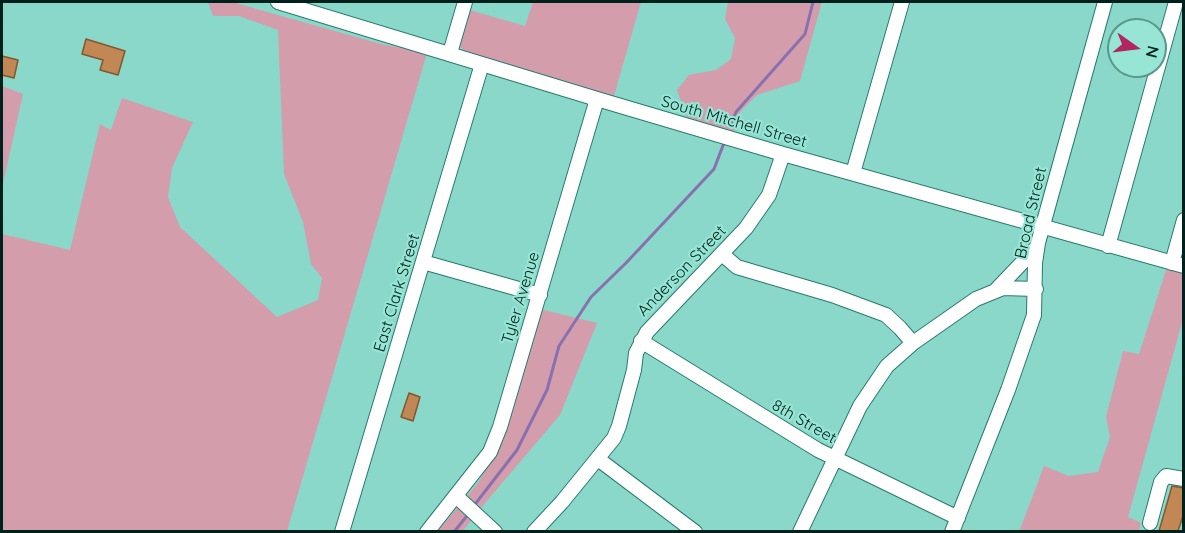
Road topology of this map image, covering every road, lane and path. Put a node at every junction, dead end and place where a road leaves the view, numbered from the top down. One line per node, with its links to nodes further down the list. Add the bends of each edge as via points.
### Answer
1 (278, 2): 6 (street, South Mitchell Street)
2 (465, 2): 6 (street)
3 (902, 2): 10 (street)
4 (1105, 2): 12 (street, Broad Street)
5 (1176, 2): 13 (street)
6 (450, 53): 7 (street, South Mitchell Street)
7 (482, 64): 8 (street, South Mitchell Street); 16 (street, East Clark Street)
8 (597, 99): 9 (street, South Mitchell Street); 20 (street, Tyler Avenue)
9 (783, 154): 10 (street, South Mitchell Street); 15 (street, Anderson Street, via 774,183 757,215)
10 (853, 173): 12 (street, South Mitchell Street)
11 (1184, 220): 17 (street)
12 (1042, 228): 13 (street, South Mitchell Street); 14 (street, Broad Street)
13 (1108, 246): 17 (street, South Mitchell Street)
14 (1038, 247): 18 (street, Broad Street); 19 (street)
15 (722, 254): 21 (street, Anderson Street); 22 (street, via 737,267 886,315)
16 (423, 262): 20 (street); 29 (street, East Clark Street)
17 (1178, 265)
18 (1036, 289): 19 (street); 28 (street, Broad Street, via 1030,328)
19 (995, 291): 22 (street, via 976,299)
20 (540, 295): 26 (street, Tyler Avenue, via 490,452)
21 (641, 341): 23 (street, Anderson Street, via 619,426); 24 (street, 8th Street)
22 (913, 343): 24 (street, via 876,380)
23 (598, 459): 32 (street, Anderson Street); 33 (street)
24 (836, 459): 28 (street, 8th Street); 34 (street)
25 (1184, 479): 27 (street, via 1166,476 1161,482)
26 (456, 496): 30 (street); 31 (street)
27 (1150, 523)
28 (955, 525)
29 (342, 531)
30 (427, 531)
31 (495, 531)
32 (534, 531)
33 (695, 531)
34 (800, 531)

